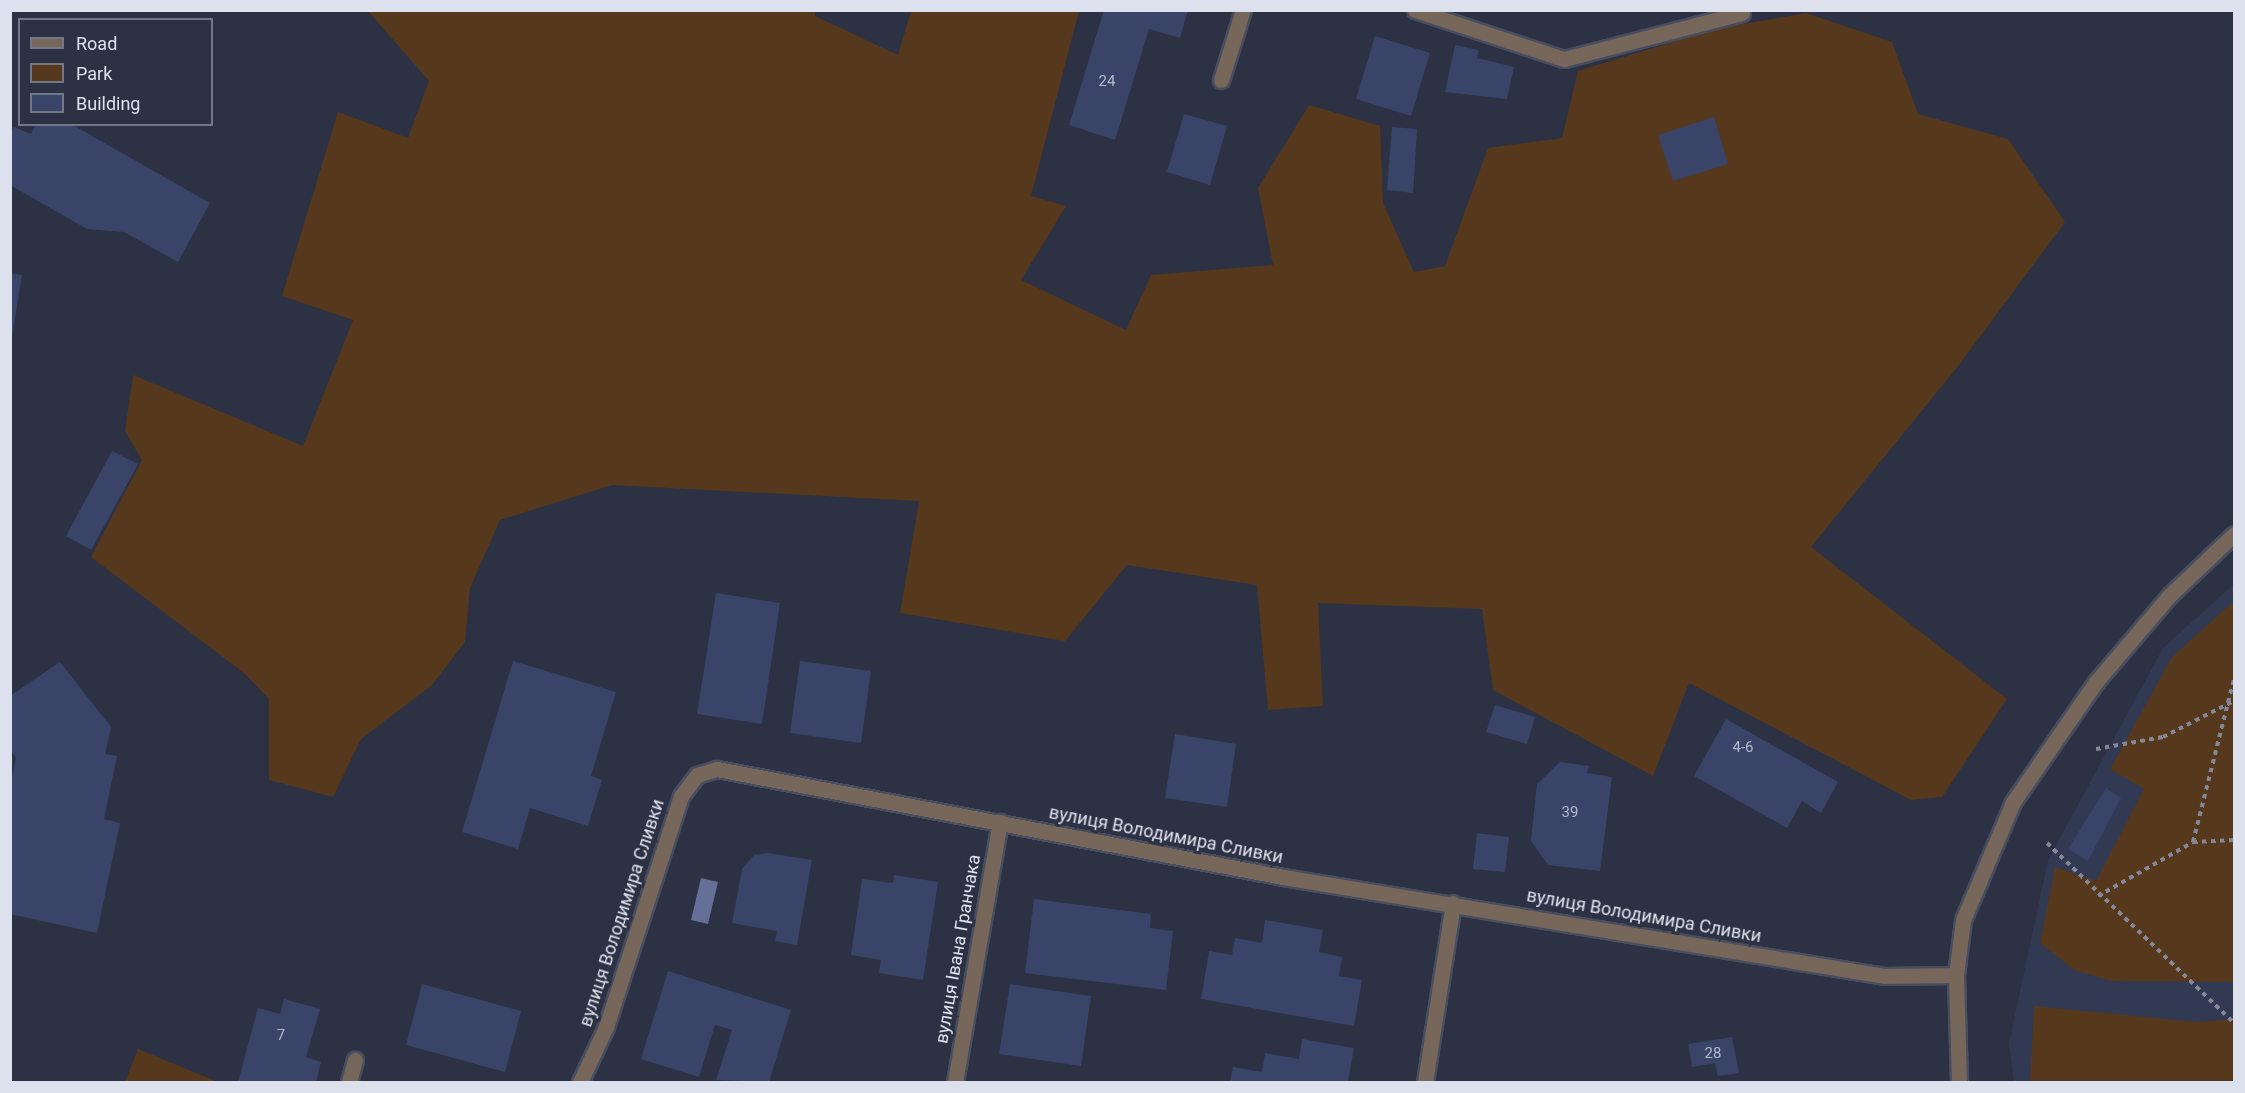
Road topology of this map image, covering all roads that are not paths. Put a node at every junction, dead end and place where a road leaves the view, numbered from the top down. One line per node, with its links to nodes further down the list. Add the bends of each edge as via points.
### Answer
1 (1243, 10): 4 (street)
2 (1415, 10): 3 (street, via 1564,59)
3 (1742, 13)
4 (1221, 80)
5 (2235, 534): 8 (street, via 2170,595 2095,683 2013,802 1963,920)
6 (1000, 822): 7 (street, вулиця Володимира Сливки, via 1283,877); 11 (street, вулиця Володимира Сливки, via 717,769 697,775 681,795 606,1027); 12 (street, вулиця Івана Гранчака)
7 (1453, 903): 8 (street, вулиця Володимира Сливки, via 1884,976); 13 (street)
8 (1956, 975): 14 (street)
9 (356, 1060): 10 (street)
10 (349, 1083)
11 (580, 1083)
12 (955, 1083)
13 (1425, 1083)
14 (1959, 1083)

